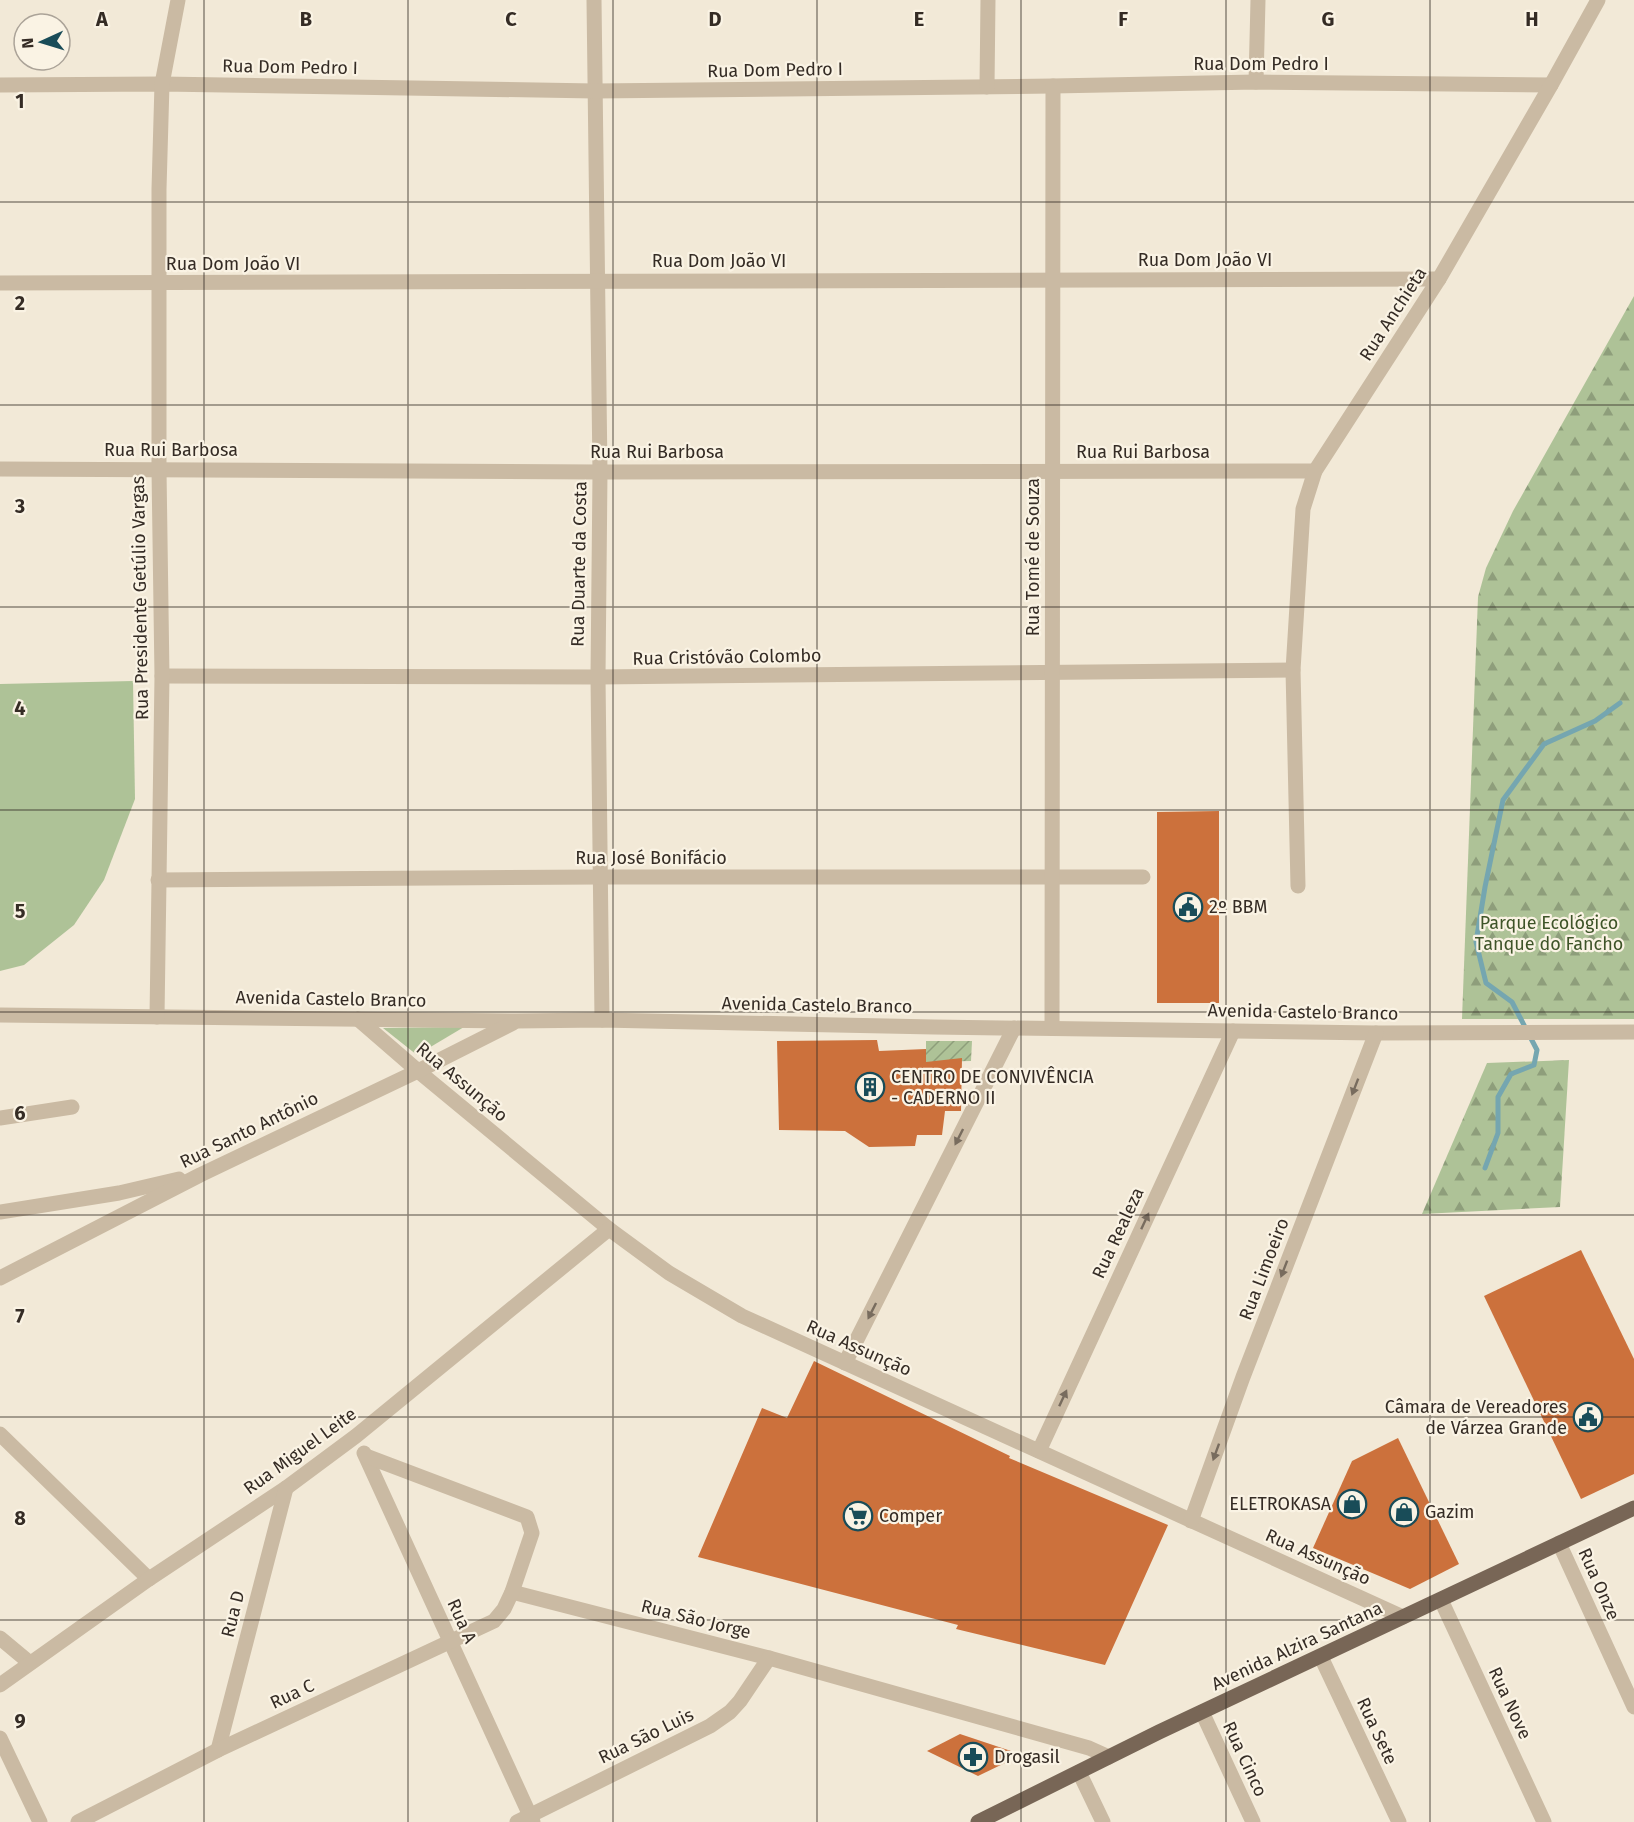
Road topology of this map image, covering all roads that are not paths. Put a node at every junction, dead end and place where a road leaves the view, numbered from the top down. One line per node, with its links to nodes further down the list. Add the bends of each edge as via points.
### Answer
1 (178, 0): 7 (street, Rua Presidente Getúlio Vargas)
2 (594, 0): 12 (street, Rua Duarte da Costa)
3 (988, 0): 11 (street)
4 (1257, 0): 6 (street)
5 (1598, 0): 9 (street, Rua Anchieta)
6 (1256, 82): 9 (street, Rua Dom Pedro I); 10 (street, Rua Dom Pedro I)
7 (162, 84): 8 (street, Rua Dom Pedro I); 12 (street, Rua Dom Pedro I); 17 (street, Rua Presidente Getúlio Vargas)
8 (0, 85)
9 (1551, 85): 13 (street, Rua Anchieta)
10 (1053, 86): 11 (street, Rua Dom Pedro I); 14 (street, Rua Tomé de Souza)
11 (987, 87): 12 (street, Rua Dom Pedro I)
12 (595, 91): 15 (street, Rua Duarte da Costa)
13 (1439, 279): 14 (street, Rua Dom João VI); 21 (street, Rua Anchieta)
14 (1052, 280): 15 (street, Rua Dom João VI); 20 (street, Rua Tomé de Souza)
15 (598, 281): 17 (street, Rua Dom João VI); 22 (street, Rua Duarte da Costa)
16 (0, 283): 17 (street, Rua Dom João VI)
17 (158, 284): 19 (street, Rua Presidente Getúlio Vargas)
18 (0, 470): 19 (street, Rua Rui Barbosa)
19 (159, 470): 22 (street, Rua Rui Barbosa); 25 (street, Rua Presidente Getúlio Vargas)
20 (1052, 471): 21 (street, Rua Rui Barbosa); 22 (street, Rua Rui Barbosa); 24 (street, Rua Tomé de Souza)
21 (1315, 471): 23 (street, Rua Anchieta, via 1303,509)
22 (600, 472): 26 (street, Rua Duarte da Costa)
23 (1293, 670): 24 (street, Rua Cristóvão Colombo); 31 (street, Rua Anchieta)
24 (1052, 672): 26 (street, Rua Cristóvão Colombo); 28 (street, Rua Tomé de Souza)
25 (162, 676): 26 (street, Rua Cristóvão Colombo); 30 (street, Rua Presidente Getúlio Vargas)
26 (598, 677): 27 (street, Rua Duarte da Costa)
27 (600, 877): 28 (street, Rua José Bonifácio); 30 (street, Rua José Bonifácio); 35 (street, Rua Duarte da Costa)
28 (1052, 877): 29 (street, Rua José Bonifácio); 38 (street, Rua Tomé de Souza)
29 (1143, 877)
30 (158, 880): 33 (street, Rua Presidente Getúlio Vargas)
31 (1298, 886)
32 (0, 1015): 33 (street, Avenida Castelo Branco)
33 (157, 1017): 34 (street, Avenida Castelo Branco)
34 (358, 1019): 36 (street, Avenida Castelo Branco); 42 (street, Rua Assunção)
35 (602, 1020): 36 (street, Avenida Castelo Branco); 37 (street, Avenida Castelo Branco)
36 (516, 1022): 42 (street, Rua Santo Antônio)
37 (1014, 1028): 38 (street, Avenida Castelo Branco); 49 (street, one-way to 49)
38 (1052, 1028): 39 (street, Avenida Castelo Branco)
39 (1233, 1031): 41 (street, Avenida Castelo Branco); 52 (street, Rua Realeza, one-way to 39)
40 (1634, 1032): 41 (street, Avenida Castelo Branco)
41 (1376, 1033): 56 (street, Rua Limoeiro, one-way to 56)
42 (418, 1071): 45 (street, Rua Santo Antônio); 47 (street, Rua Assunção)
43 (72, 1107): 44 (street)
44 (0, 1118)
45 (200, 1175): 46 (street); 48 (street, Rua Santo Antônio)
46 (0, 1212)
47 (609, 1229): 49 (street, Rua Assunção, via 669,1273 742,1316); 51 (street, Rua Miguel Leite)
48 (0, 1278)
49 (845, 1363): 52 (street, Rua Assunção)
50 (0, 1434): 58 (street)
51 (356, 1436): 53 (street, Rua A); 54 (street, Rua Miguel Leite)
52 (1039, 1451): 56 (street, Rua Assunção)
53 (366, 1456): 59 (street, via 527,1517 532,1533); 63 (street, Rua A)
54 (286, 1488): 58 (street, Rua Miguel Leite); 71 (street, Rua D)
55 (1634, 1508): 57 (main road, Avenida Alzira Santana)
56 (1191, 1521): 61 (street, Rua Assunção)
57 (1559, 1543): 60 (main road, Avenida Alzira Santana); 68 (street, Rua Onze)
58 (148, 1579): 66 (street, Rua Miguel Leite)
59 (512, 1592): 63 (street, Rua C, via 494,1621); 65 (street, Rua São Jorge)
60 (1441, 1600): 61 (main road, Avenida Alzira Santana); 81 (street, Rua Nove)
61 (1403, 1617): 64 (main road, Avenida Alzira Santana)
62 (0, 1638): 66 (street)
63 (449, 1642): 71 (street, Rua C); 74 (street, Rua A)
64 (1321, 1657): 69 (main road, Avenida Alzira Santana); 80 (street, Rua Sete)
65 (769, 1658): 72 (street, Rua São Jorge, via 1089,1748); 74 (street, Rua São Luis, via 740,1701 710,1726)
66 (30, 1663): 67 (street, Rua Miguel Leite)
67 (0, 1685)
68 (1634, 1707)
69 (1202, 1712): 72 (main road, Avenida Alzira Santana); 79 (street, Rua Cinco)
70 (0, 1738): 75 (street)
71 (218, 1750): 76 (street, Rua C)
72 (1109, 1757): 73 (main road, Avenida Alzira Santana)
73 (1079, 1772): 77 (main road, Avenida Alzira Santana); 78 (street)
74 (527, 1820)
75 (40, 1822)
76 (78, 1822)
77 (978, 1822)
78 (1103, 1822)
79 (1252, 1822)
80 (1399, 1822)
81 (1544, 1822)

